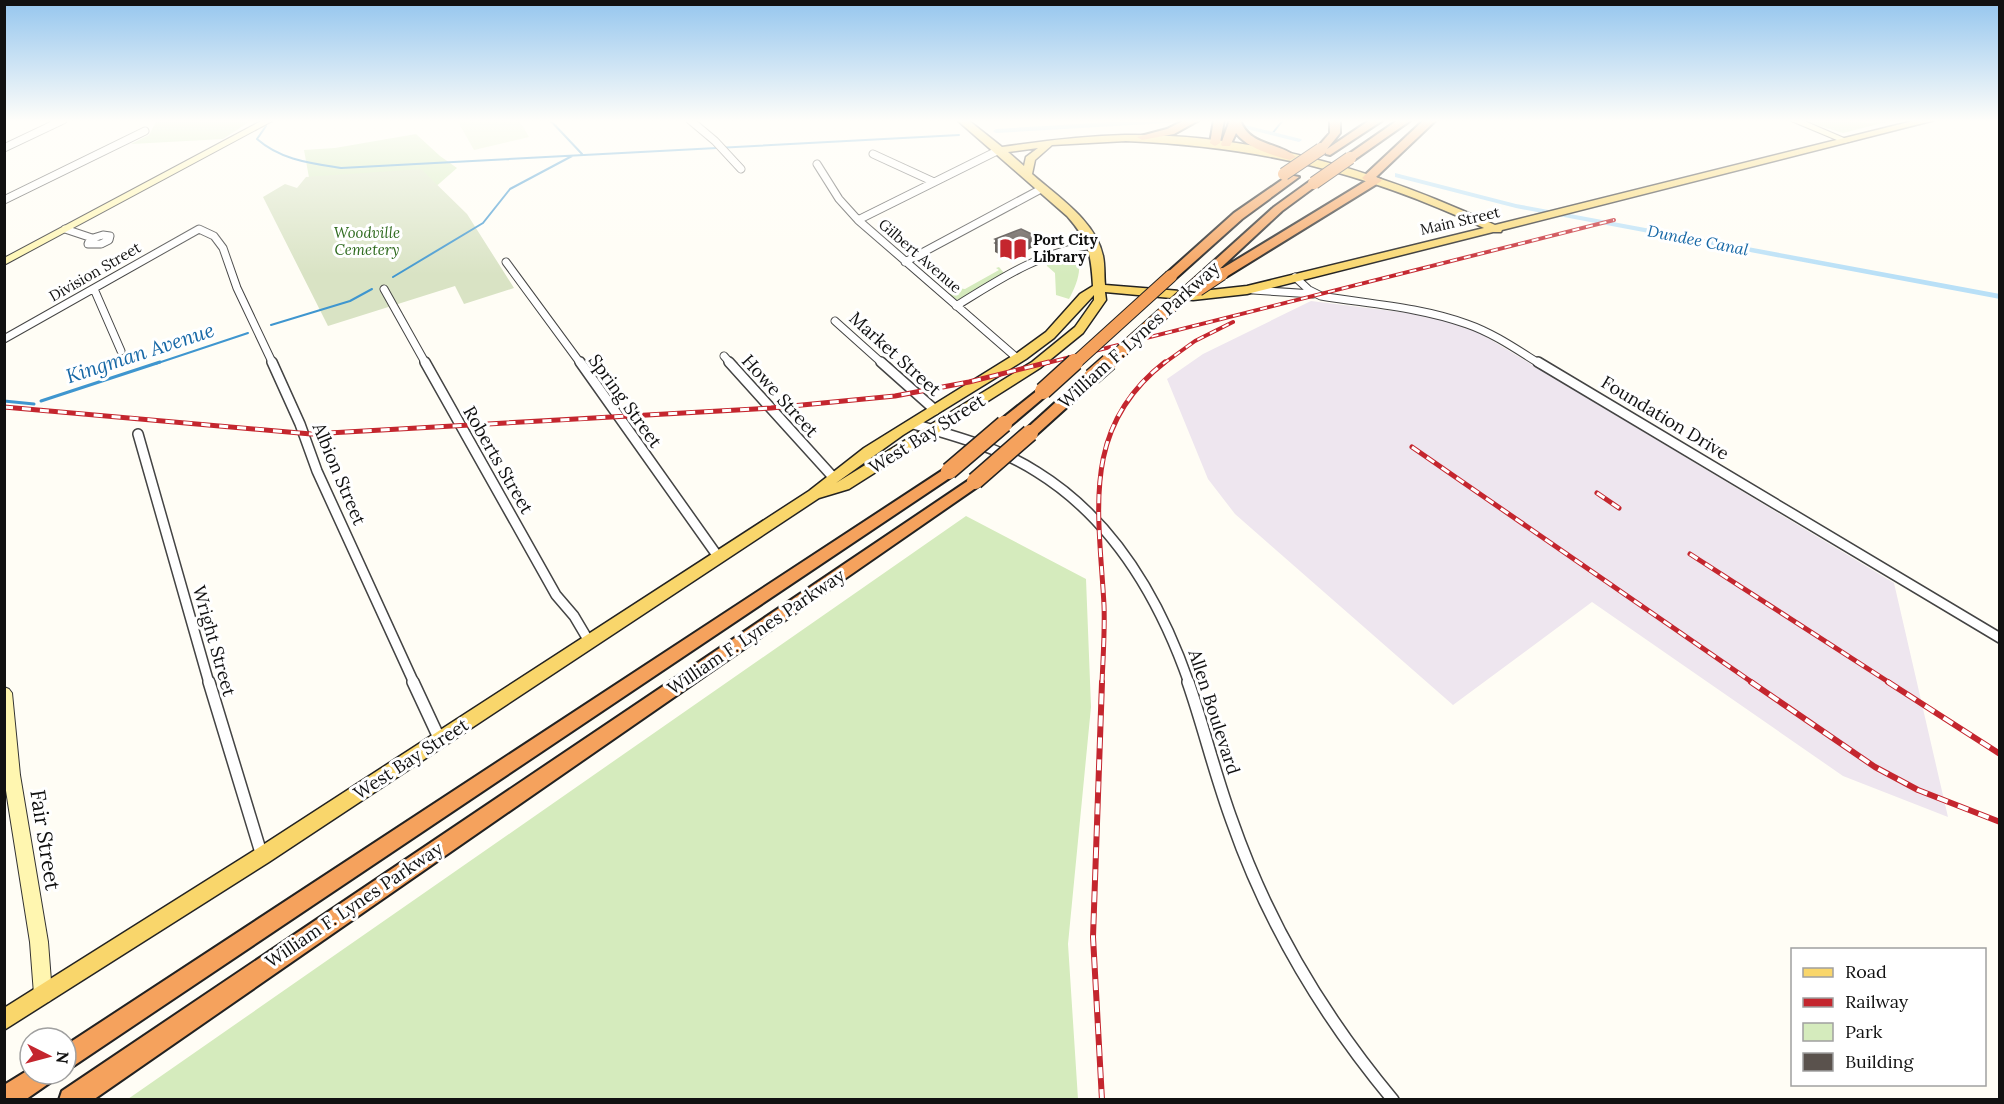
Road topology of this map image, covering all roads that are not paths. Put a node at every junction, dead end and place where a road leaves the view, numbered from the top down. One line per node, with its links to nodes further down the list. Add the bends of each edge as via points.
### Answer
1 (62, 172): 17 (street)
2 (173, 172): 19 (main road)
3 (822, 172): 18 (street, Gilbert Avenue)
4 (911, 172): 15 (street)
5 (955, 172): 15 (street)
6 (1023, 172): 13 (main road)
7 (1028, 172): 13 (main road)
8 (1293, 172): 56 (highway, William F. Lynes Parkway, bridge, via 949,471)
9 (1331, 172): 35 (highway, William F. Lynes Parkway, bridge, via 1278,209)
10 (1346, 172): 14 (main road)
11 (1381, 172): 14 (highway)
12 (1726, 172): 21 (main road, Main Street)
13 (1027, 175): 16 (main road)
14 (1376, 180): 21 (main road, via 1461,211); 35 (highway, bridge)
15 (934, 182): 18 (street)
16 (1041, 189): 23 (main road, via 1076,219); 24 (street)
17 (4, 200)
18 (858, 220): 24 (street, Gilbert Avenue)
19 (65, 229): 22 (street); 25 (main road)
20 (199, 229): 29 (street, Division Street); 52 (street, Albion Street, via 214,236 229,261 317,471)
21 (1497, 230): 27 (main road, Main Street)
22 (92, 238)
23 (1094, 245): 28 (main road); 34 (street, via 1071,246 1041,256)
24 (905, 261): 34 (street, Gilbert Avenue)
25 (4, 262)
26 (506, 262): 48 (street, Spring Street)
27 (1295, 277): 31 (main road, Main Street); 33 (street, Foundation Drive)
28 (1098, 288): 32 (main road, Main Street); 36 (main road, via 1100,300); 41 (main road, via 1086,293 1060,325)
29 (94, 289): 38 (street, Division Street); 39 (street)
30 (384, 289): 50 (street, Roberts Street, via 556,595)
31 (1247, 290): 32 (main road, Main Street, via 1193,296); 33 (street)
32 (1145, 293): 36 (main road, via 1117,298)
33 (1317, 294): 49 (street, Foundation Drive, via 1431,312 1489,333)
34 (956, 306): 41 (street, Gilbert Avenue)
35 (1170, 309): 59 (highway, William F. Lynes Parkway, bridge, via 975,481)
36 (1094, 311): 44 (main road, West Bay Street, via 1069,340 1036,365)
37 (835, 321): 42 (street, Market Street)
38 (4, 339)
39 (121, 351)
40 (724, 356): 46 (street, Howe Street)
41 (1017, 358): 42 (main road, West Bay Street)
42 (934, 410): 43 (main road, West Bay Street)
43 (914, 424): 44 (street, Allen Boulevard); 46 (main road, West Bay Street)
44 (934, 430): 47 (main road, West Bay Street, via 844,486); 60 (street, Allen Boulevard, via 1020,463 1057,485 1095,520 1134,567 1170,632 1235,833 1275,927 1329,1019)
45 (138, 434): 53 (street, Wright Street, via 238,786)
46 (834, 477): 47 (main road, West Bay Street)
47 (814, 495): 48 (main road, West Bay Street)
48 (719, 558): 50 (main road, West Bay Street)
49 (2000, 638)
50 (590, 643): 52 (main road, West Bay Street)
51 (4, 693): 54 (main road, Fair Street)
52 (440, 740): 53 (main road, West Bay Street)
53 (262, 856): 54 (main road, West Bay Street)
54 (44, 994): 55 (main road, West Bay Street)
55 (4, 1020)
56 (78, 1051)
57 (24, 1086): 58 (highway)
58 (4, 1099)
59 (71, 1100)
60 (1393, 1100)

